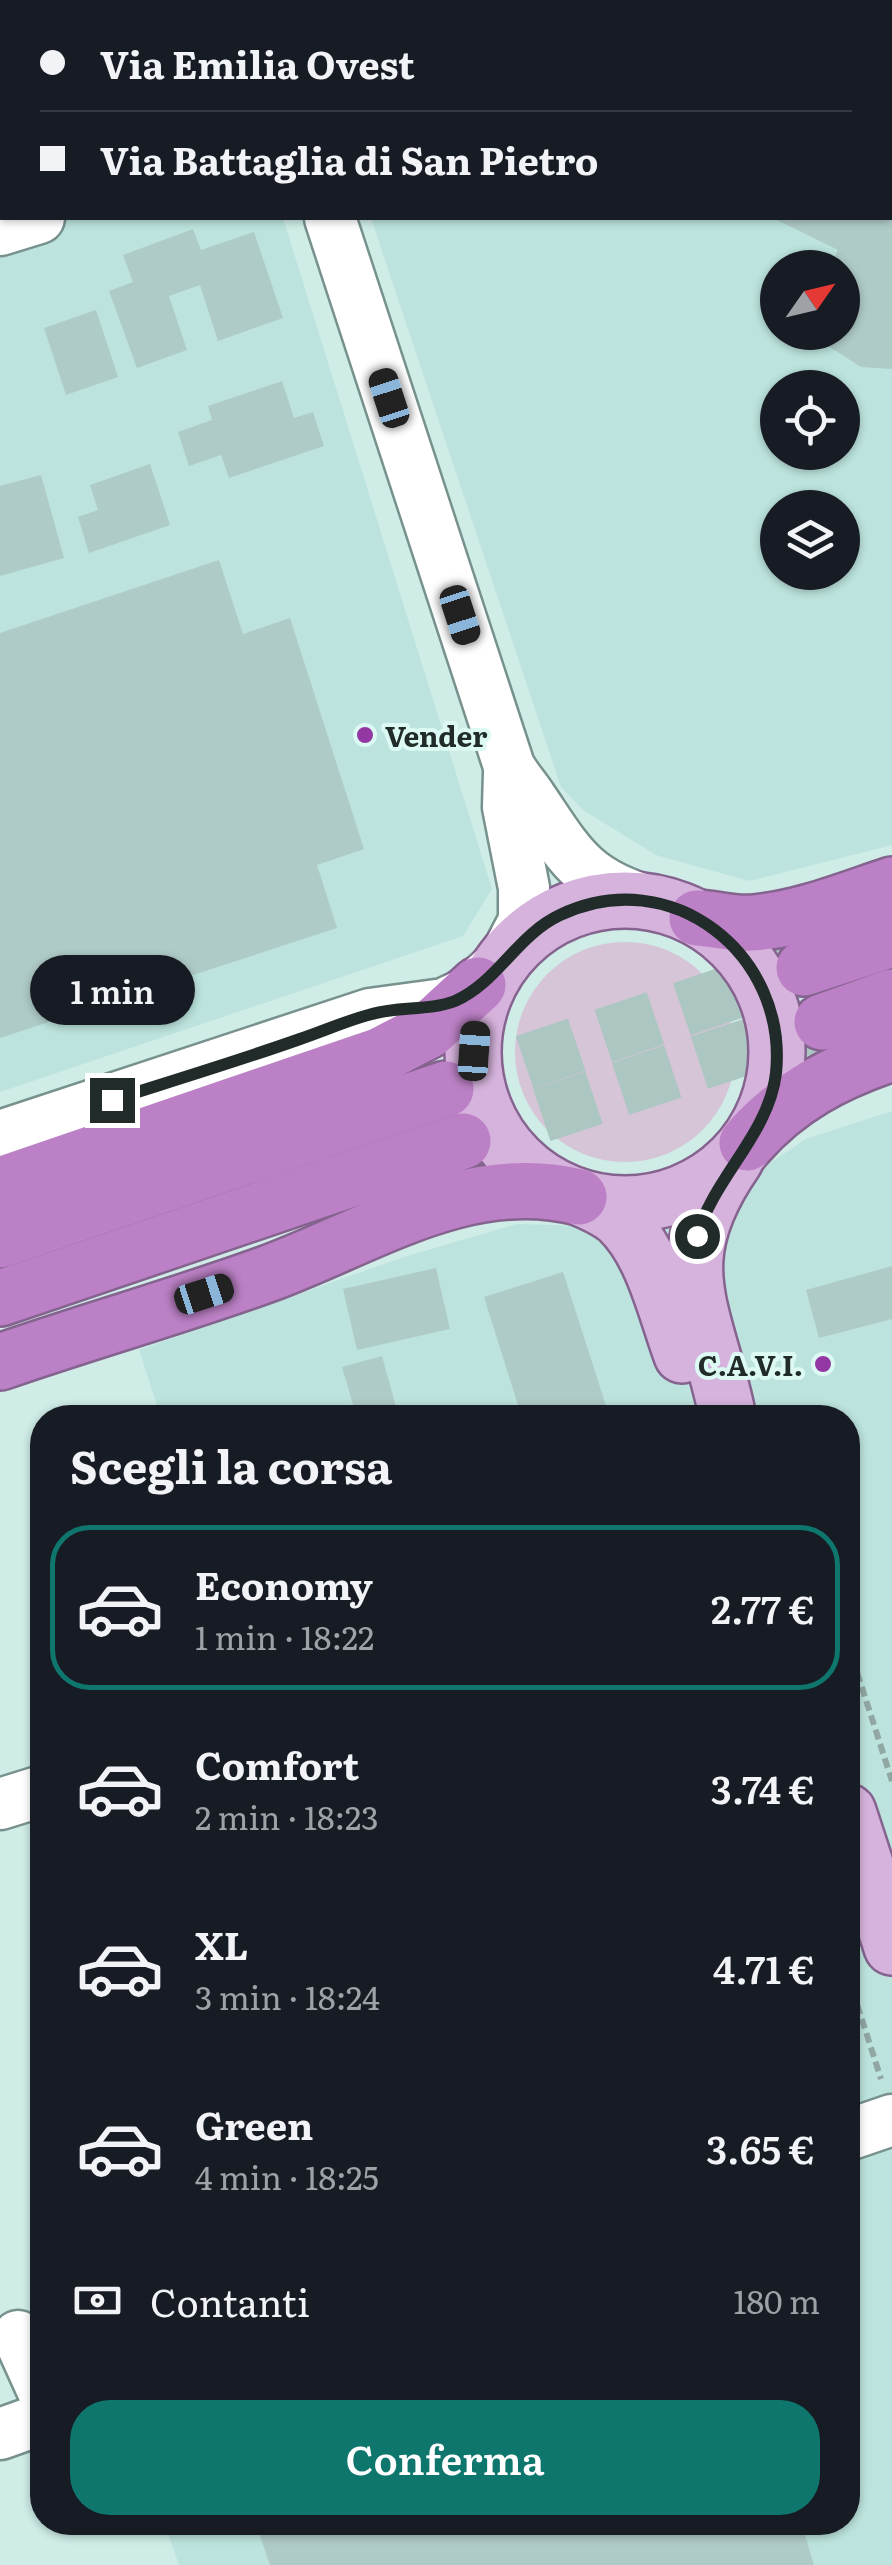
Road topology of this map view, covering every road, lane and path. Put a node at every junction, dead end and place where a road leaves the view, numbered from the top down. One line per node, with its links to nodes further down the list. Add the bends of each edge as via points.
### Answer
1 (32, 220): 3 (street)
2 (331, 220): 4 (street)
3 (0, 230)
4 (506, 758): 6 (street, via 574,860 608,886); 9 (street, via 525,910 521,930)
5 (892, 885): 6 (highway, via 768,921 738,924)
6 (675, 910): 9 (main road, via 628,900 580,906 538,927); 16 (main road, via 718,931 750,966 774,1019 775,1078)
7 (892, 939): 8 (highway)
8 (804, 968)
9 (491, 973): 14 (street, via 454,1001 370,1014); 17 (highway, via 429,1030 382,1055); 18 (main road, via 476,1027 481,1098 518,1159)
10 (892, 997): 11 (highway)
11 (822, 1022)
12 (892, 1053): 16 (highway, via 807,1090)
13 (446, 1089): 19 (highway)
14 (0, 1136)
15 (464, 1141): 20 (highway)
16 (748, 1142): 18 (main road, via 714,1176 672,1197 626,1204); 23 (main road, via 706,1210 693,1260)
17 (0, 1185)
18 (579, 1196): 21 (highway, via 521,1190 460,1198 264,1275); 22 (main road, via 608,1211 638,1244)
19 (0, 1240)
20 (0, 1298)
21 (0, 1362)
22 (702, 1405)
23 (725, 1405)
24 (860, 1681): 25 (path)
25 (892, 1781)
26 (30, 1794): 27 (street)
27 (0, 1804)
28 (860, 1849): 29 (main road)
29 (892, 1947)
30 (860, 2015): 31 (path)
31 (887, 2103): 32 (street)
32 (860, 2125)
33 (20, 2335): 34 (street)
34 (30, 2360)
35 (30, 2423): 36 (street)
36 (0, 2434)

